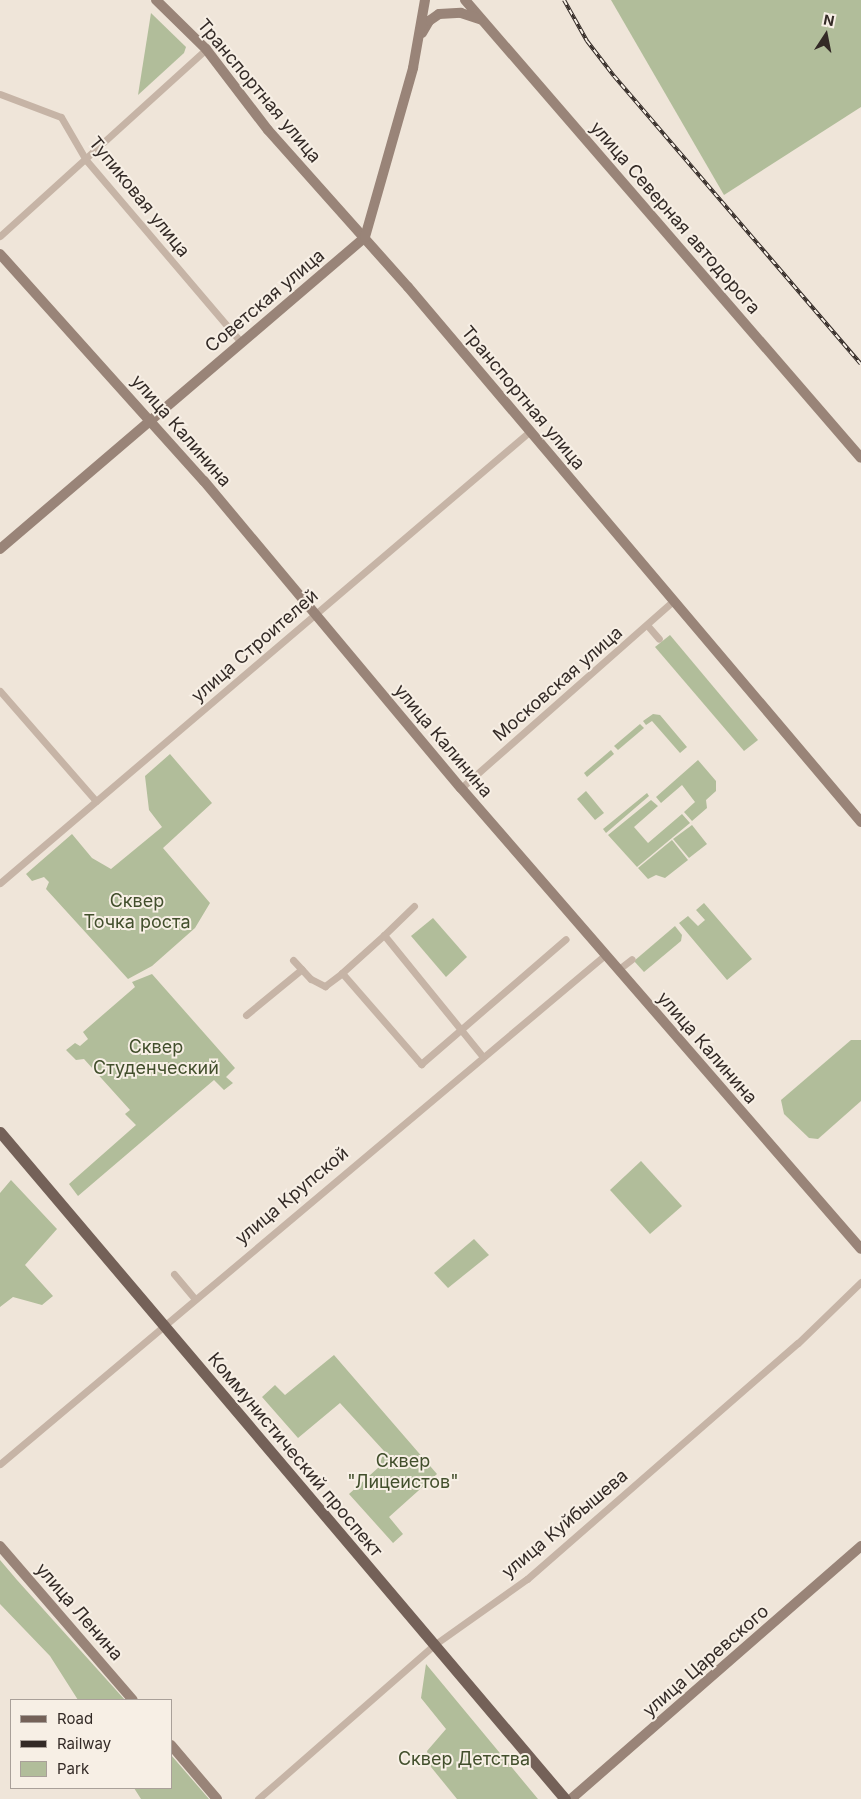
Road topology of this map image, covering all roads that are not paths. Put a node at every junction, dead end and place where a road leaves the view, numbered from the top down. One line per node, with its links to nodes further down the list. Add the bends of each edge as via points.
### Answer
1 (156, 0): 6 (street, Транспортная улица)
2 (425, 0): 5 (street)
3 (465, 0): 4 (street, улица Северная автодорога)
4 (482, 20): 5 (street, via 461,13 439,14 429,21); 15 (street, улица Северная автодорога)
5 (421, 36): 10 (street)
6 (206, 49): 8 (street); 10 (street, Транспортная улица, via 268,130)
7 (0, 94): 8 (street, Тупиковая улица, via 60,117)
8 (86, 160): 9 (street); 12 (street, Тупиковая улица)
9 (0, 236)
10 (365, 237): 12 (street, Советская улица); 14 (street, Транспортная улица)
11 (0, 254): 13 (street, улица Калинина)
12 (240, 341): 13 (street, Советская улица)
13 (152, 421): 16 (street, Советская улица); 18 (street, улица Калинина)
14 (529, 432): 17 (street, Транспортная улица); 18 (street, улица Строителей)
15 (861, 458)
16 (0, 549)
17 (674, 600): 19 (street, Московская улица); 24 (street, Транспортная улица)
18 (314, 614): 22 (street, улица Калинина); 23 (street, улица Строителей)
19 (646, 625): 20 (street); 22 (street, Московская улица)
20 (659, 639)
21 (0, 691): 23 (street)
22 (461, 788): 29 (street, улица Калинина)
23 (96, 801): 25 (street, улица Строителей)
24 (861, 822)
25 (0, 883)
26 (414, 906): 27 (street)
27 (384, 935): 34 (street); 36 (street, via 456,1020)
28 (566, 939): 36 (street)
29 (606, 954): 33 (street, улица Калинина); 37 (street, улица Крупской)
30 (632, 959): 33 (street)
31 (293, 960): 32 (street)
32 (302, 969): 34 (street, via 316,983 325,986); 35 (street)
33 (619, 970): 39 (street, улица Калинина)
34 (342, 973): 36 (street, via 421,1064)
35 (246, 1015)
36 (461, 1031): 37 (street)
37 (483, 1057): 42 (street, улица Крупской)
38 (0, 1132): 43 (main road, Коммунистический проспект)
39 (861, 1249)
40 (174, 1274): 42 (street)
41 (861, 1282): 47 (street, улица Куйбышева, via 798,1343 527,1579)
42 (194, 1298): 43 (street, улица Крупской)
43 (163, 1326): 44 (street, улица Крупской); 47 (main road, Коммунистический проспект)
44 (0, 1464)
45 (0, 1546): 48 (street, улица Ленина)
46 (861, 1546): 53 (street, улица Царевского)
47 (434, 1645): 51 (street, улица Куйбышева); 52 (main road, Коммунистический проспект)
48 (132, 1699)
49 (172, 1746): 50 (street)
50 (217, 1799)
51 (258, 1799)
52 (565, 1799)
53 (571, 1799)

